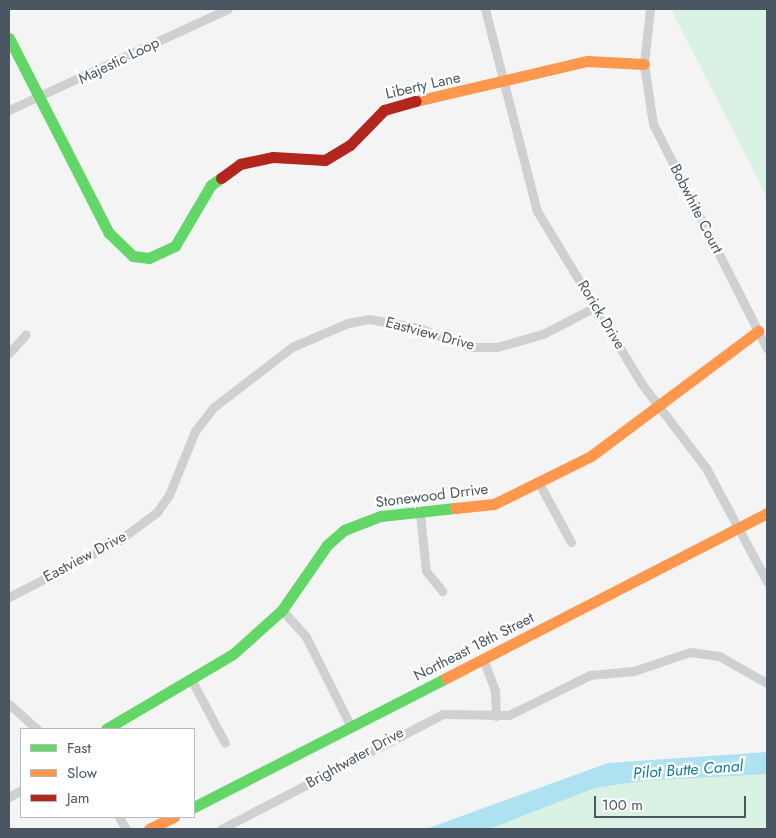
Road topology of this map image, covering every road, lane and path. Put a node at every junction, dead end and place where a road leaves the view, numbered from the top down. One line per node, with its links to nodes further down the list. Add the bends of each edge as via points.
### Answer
1 (228, 9): 7 (street, Majestic Loop)
2 (485, 9): 6 (street, Rorick Drive)
3 (650, 9): 5 (street, Bobwhite Court)
4 (9, 38): 7 (street, Liberty Lane)
5 (644, 64): 6 (street, Liberty Lane, via 587,61); 10 (street, Bobwhite Court, via 653,124)
6 (505, 83): 7 (street, Liberty Lane, via 384,110 350,145 324,160 273,157 240,164 210,185 175,246 149,258 134,256 109,233); 9 (street, Rorick Drive, via 530,194)
7 (40, 100): 8 (street, Majestic Loop)
8 (9, 110)
9 (595, 307): 14 (street, Rorick Drive); 22 (street, Eastview Drive, via 543,334 497,348 470,347 411,326 369,320 348,323 292,347 214,408 195,431 169,495 157,512 118,542)
10 (758, 331): 12 (street, Bobwhite Court); 14 (street, Stonewood Drrive)
11 (26, 334): 13 (street)
12 (767, 349)
13 (9, 353)
14 (658, 408): 15 (street, Stonewood Drrive, via 591,456); 18 (street, Rorick Drive, via 706,468)
15 (540, 485): 17 (street, Stonewood Drrive, via 494,504); 19 (street)
16 (767, 513): 18 (street, Northeast 18th Street)
17 (420, 514): 21 (street, via 426,571); 23 (street, Stonewood Drrive, via 381,516 344,530 327,544)
18 (738, 528): 20 (street, Rorick Drive); 24 (street, Northeast 18th Street)
19 (571, 542)
20 (767, 582)
21 (442, 591)
22 (9, 597)
23 (282, 610): 25 (street, Stonewood Drrive, via 233,654); 29 (street, via 306,637)
24 (483, 659): 28 (street, via 495,690); 29 (street, Northeast 18th Street)
25 (191, 679): 31 (street, Stonewood Drrive, via 137,707); 32 (street)
26 (767, 683): 28 (street, Brightwater Drive, via 719,656 690,652 634,671 590,675 521,711)
27 (9, 704): 30 (street)
28 (496, 716): 40 (street, Brightwater Drive, via 462,712 428,718)
29 (351, 727): 35 (street, Northeast 18th Street)
30 (36, 728)
31 (107, 728)
32 (225, 743)
33 (20, 791): 34 (street)
34 (9, 797)
35 (195, 806)
36 (120, 818): 38 (street)
37 (172, 818): 39 (street)
38 (126, 829)
39 (149, 829)
40 (221, 829)

